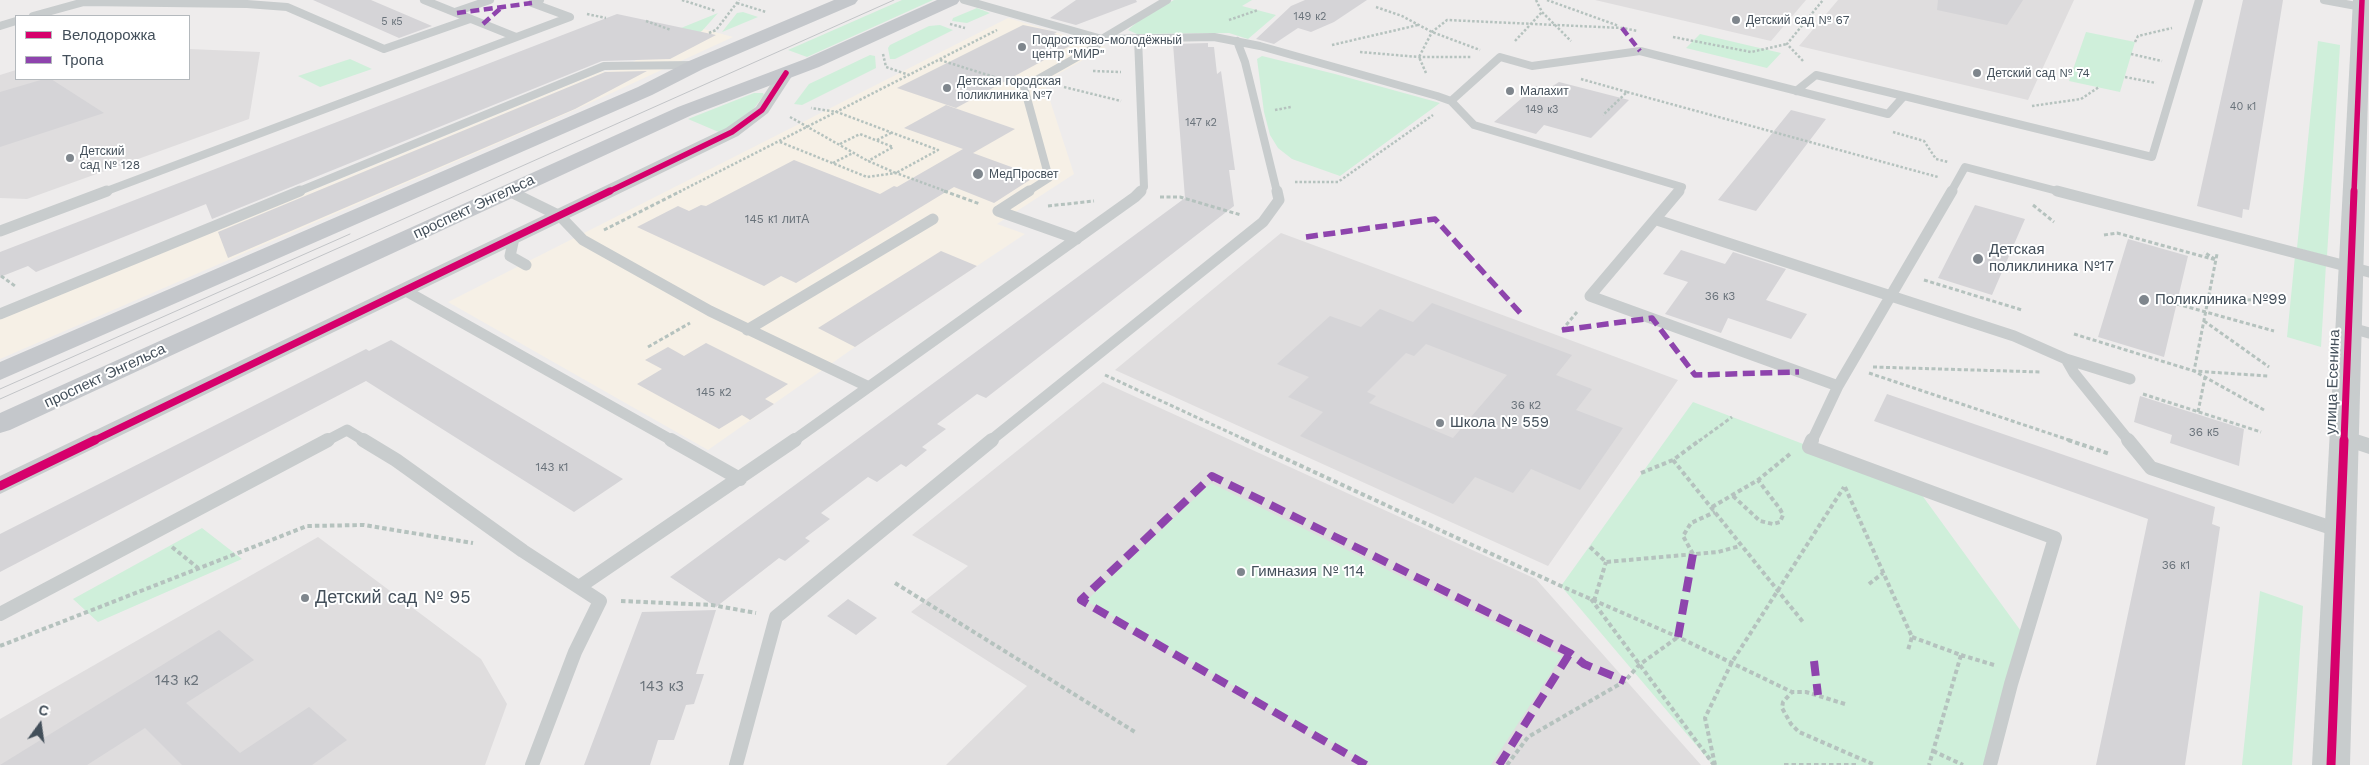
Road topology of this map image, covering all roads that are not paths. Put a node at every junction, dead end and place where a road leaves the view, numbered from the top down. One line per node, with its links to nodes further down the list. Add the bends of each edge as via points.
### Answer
1 (424, 0): 11 (lane)
2 (490, 0): 11 (lane)
3 (540, 0): 16 (lane, via 532,3 570,17)
4 (850, 0): 20 (main road)
5 (952, 0): 21 (main road, проспект Энгельса)
6 (964, 0): 18 (lane)
7 (1167, 0): 18 (lane)
8 (2199, 0): 23 (lane, via 2152,158)
9 (2324, 0): 10 (lane)
10 (2362, 4): 33 (street, улица Есенина)
11 (455, 12): 13 (lane)
12 (37, 15): 13 (lane, via 84,2 287,7 384,49)
13 (470, 19): 16 (lane)
14 (15, 21): 15 (lane)
15 (0, 26)
16 (516, 37): 29 (lane)
17 (1138, 38): 18 (lane); 19 (lane, via 1214,37); 31 (lane, via 1144,187)
18 (1102, 39): 31 (lane, via 1095,47 1024,87 1049,178 998,211)
19 (1237, 41): 24 (lane); 52 (lane, via 1245,62 1278,200 1263,222 776,617)
20 (696, 65): 36 (lane, via 604,66); 40 (main road, via 636,95)
21 (786, 73): 25 (main road, проспект Энгельса, via 685,111); 26 (street, via 762,110 732,132)
22 (1796, 91): 23 (lane, via 1816,75); 23 (lane, via 1888,114); 24 (lane, via 1640,51 1532,66 1500,57)
23 (1904, 96)
24 (1451, 101): 28 (lane, via 1474,126 1682,187)
25 (509, 191): 26 (lane); 44 (main road, проспект Энгельса)
26 (560, 216): 30 (street); 37 (lane, via 583,240)
27 (933, 219): 37 (lane)
28 (1657, 220): 35 (lane); 42 (lane, via 1590,296)
29 (0, 231)
30 (514, 238): 32 (lane, via 510,256); 34 (street)
31 (1077, 239): 43 (lane)
32 (526, 266)
33 (2360, 270): 35 (lane, via 1965,166); 38 (street, улица Есенина)
34 (406, 291): 46 (lane); 47 (street)
35 (1892, 296): 39 (lane, via 2014,336); 42 (lane)
36 (0, 314)
37 (746, 330): 43 (lane)
38 (2359, 330): 45 (street, улица Есенина)
39 (2066, 359): 41 (lane); 48 (lane, via 2152,468)
40 (0, 372)
41 (2130, 379)
42 (1838, 386): 53 (lane, via 1809,447 2056,538)
43 (869, 387): 46 (lane)
44 (0, 424)
45 (2357, 442): 48 (street, улица Есенина)
46 (740, 479): 49 (lane)
47 (0, 486)
48 (2340, 531): 54 (street, улица Есенина)
49 (579, 587): 50 (lane, via 522,551 396,460 347,430); 51 (lane, via 600,600 575,652)
50 (0, 614)
51 (532, 765)
52 (736, 765)
53 (1990, 765)
54 (2331, 765)

